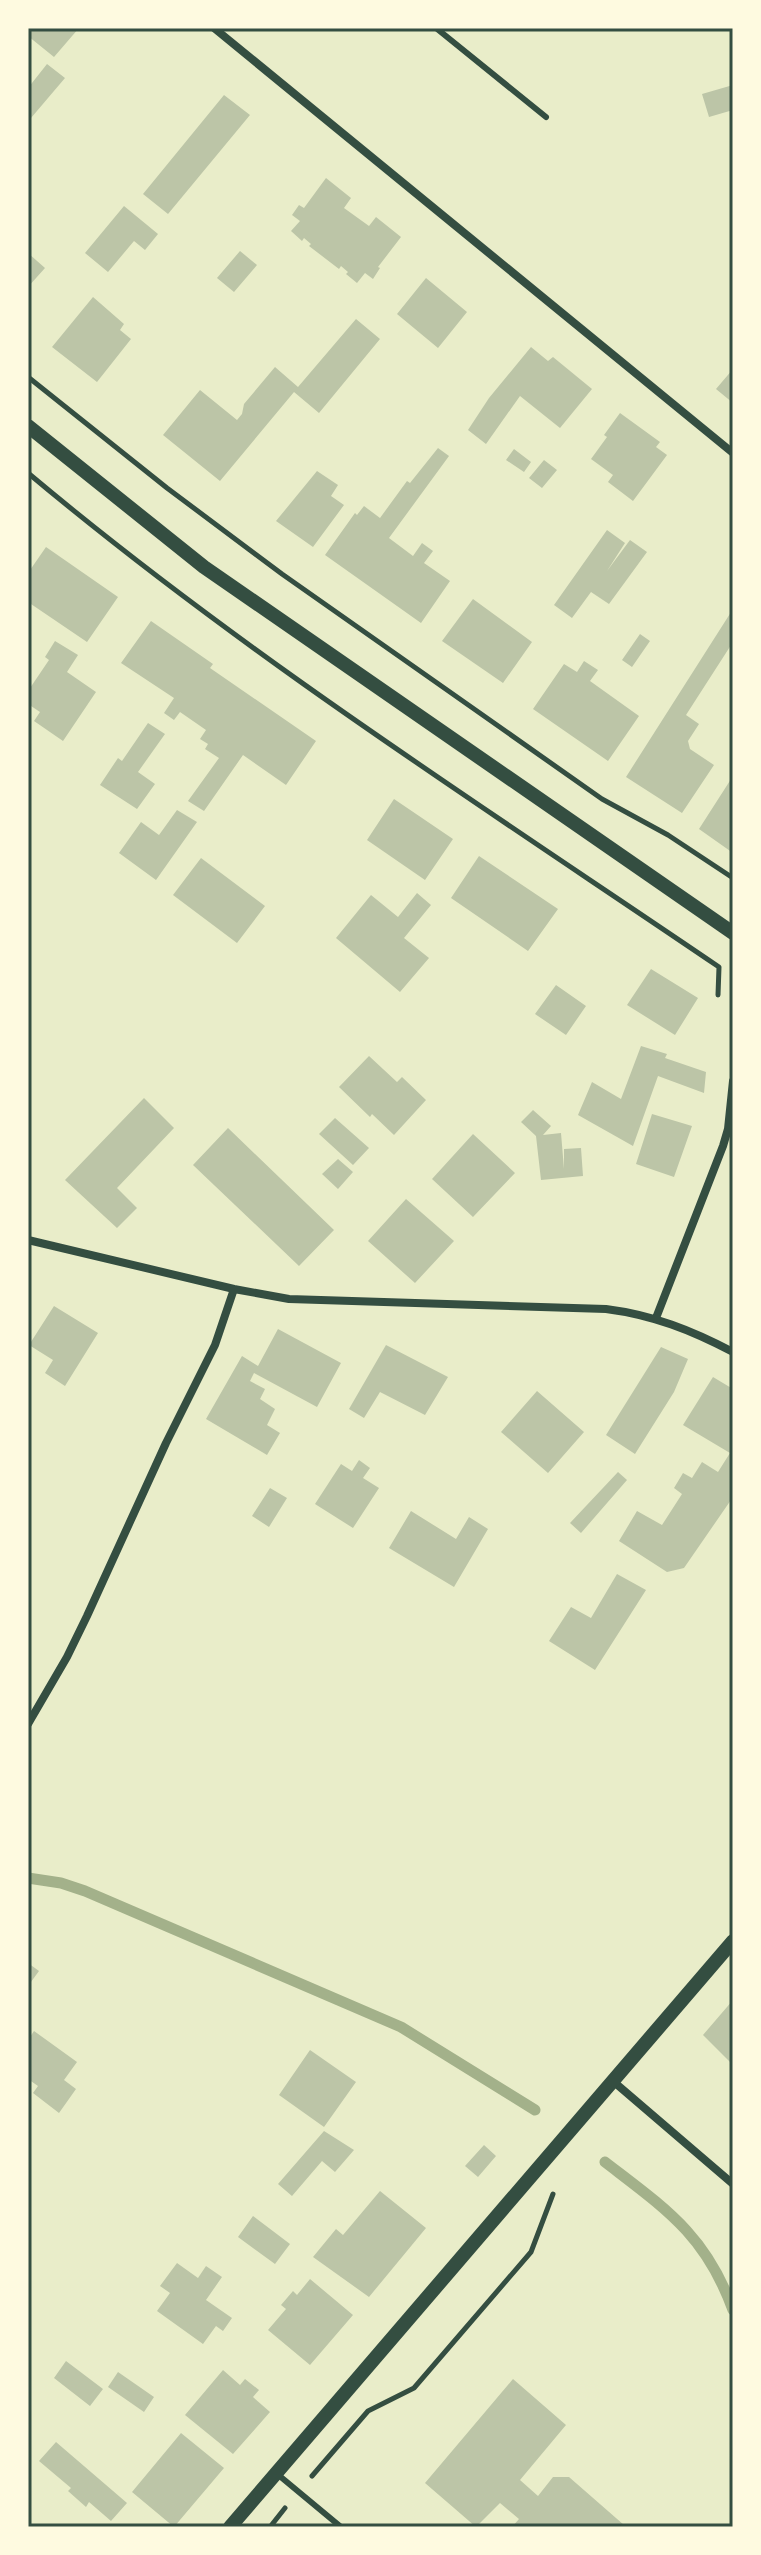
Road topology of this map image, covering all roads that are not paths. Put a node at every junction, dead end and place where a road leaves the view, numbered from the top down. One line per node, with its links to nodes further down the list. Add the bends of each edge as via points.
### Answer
1 (214, 28): 5 (street)
2 (436, 28): 3 (lane)
3 (546, 117)
4 (28, 426): 6 (street, via 204,567)
5 (733, 453)
6 (733, 933)
7 (733, 1081): 10 (street, via 723,1146)
8 (28, 1240): 9 (street)
9 (234, 1289): 10 (street, via 307,1300 606,1309); 12 (street, via 215,1345 87,1616)
10 (656, 1318): 11 (street)
11 (733, 1352)
12 (28, 1724)
13 (733, 1941): 14 (street)
14 (614, 2082): 15 (street); 16 (street)
15 (733, 2184)
16 (276, 2473): 17 (street); 18 (lane)
17 (230, 2527)
18 (341, 2527)

